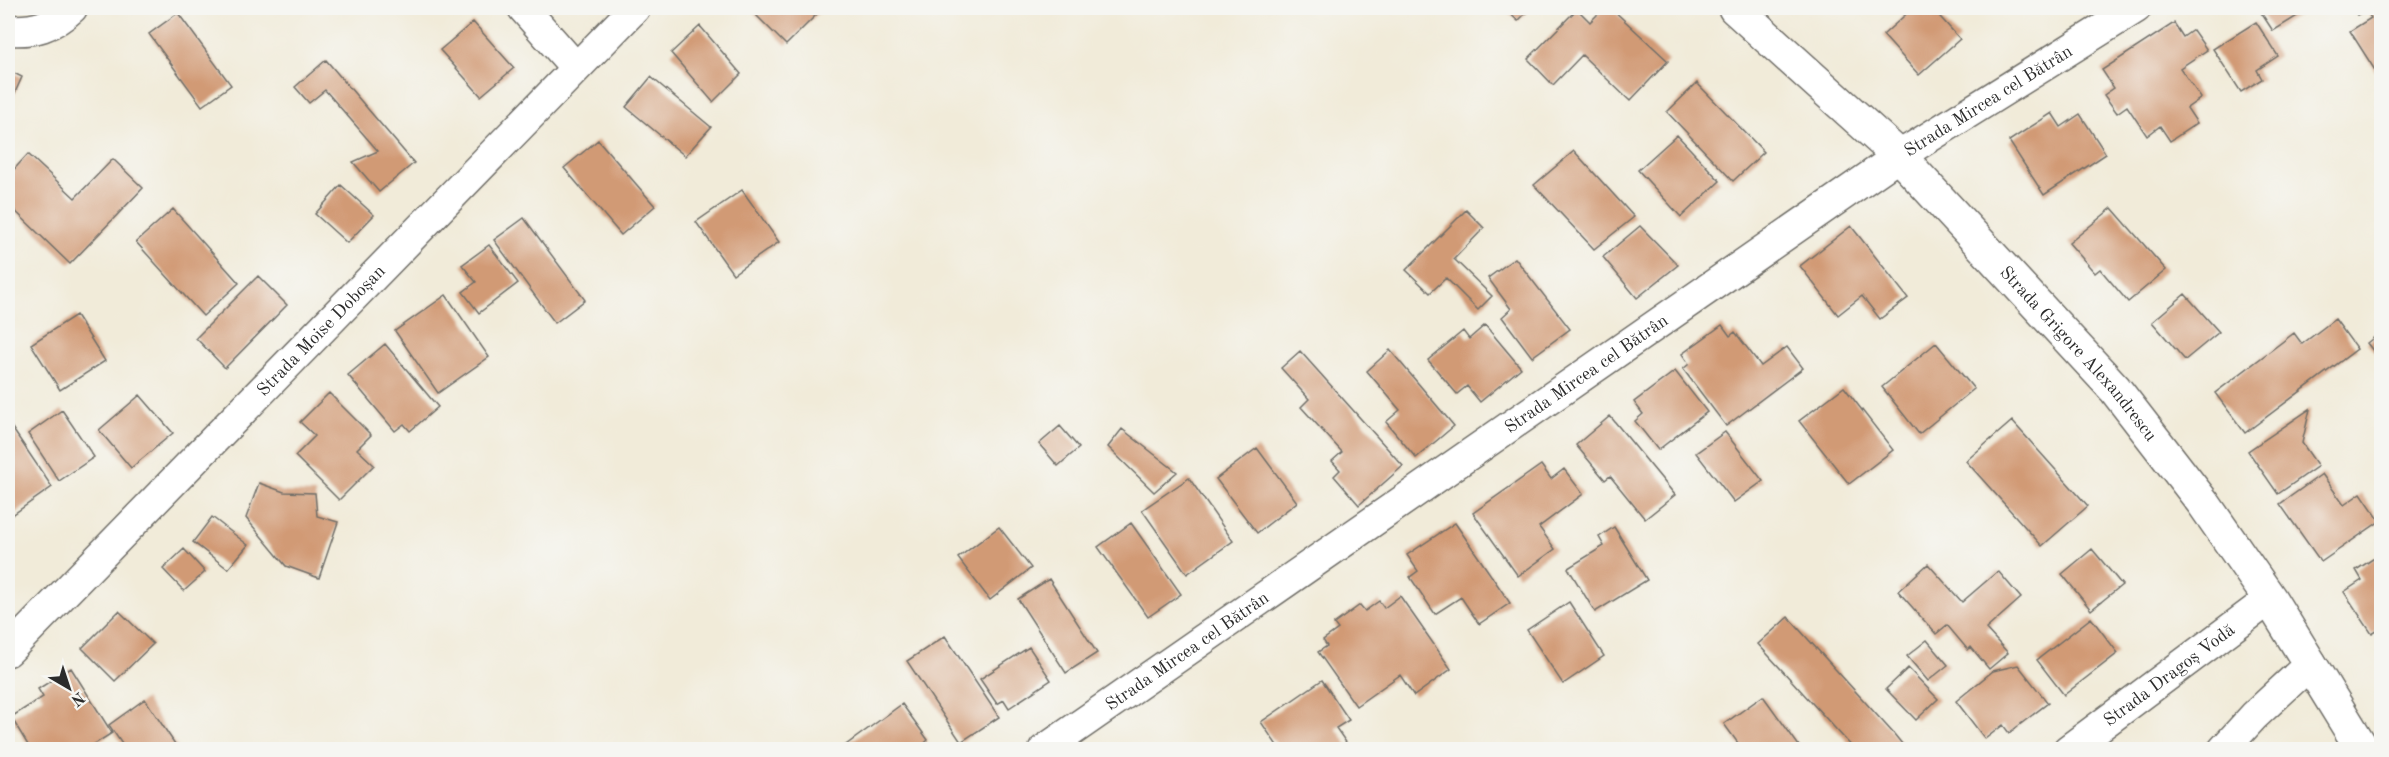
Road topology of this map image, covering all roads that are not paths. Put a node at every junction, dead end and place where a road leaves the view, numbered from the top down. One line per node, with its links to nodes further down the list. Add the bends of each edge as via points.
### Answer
1 (523, 8): 7 (street)
2 (635, 8): 7 (street, Strada Moise Doboșan)
3 (1735, 8): 8 (street, Strada Grigore Alexandrescu)
4 (2136, 8): 8 (street, Strada Mircea cel Bătrân)
5 (67, 13): 6 (street, via 41,29)
6 (8, 30)
7 (576, 68): 10 (street, Strada Moise Doboșan)
8 (1899, 156): 9 (street, Strada Grigore Alexandrescu, via 2115,389 2204,504); 12 (street, Strada Mircea cel Bătrân)
9 (2270, 599): 11 (street, Strada Grigore Alexandrescu); 13 (street, Strada Dragoș Vodă)
10 (8, 651)
11 (2311, 663): 14 (street); 15 (street, Strada Grigore Alexandrescu)
12 (1044, 750)
13 (2068, 750)
14 (2223, 750)
15 (2362, 750)

